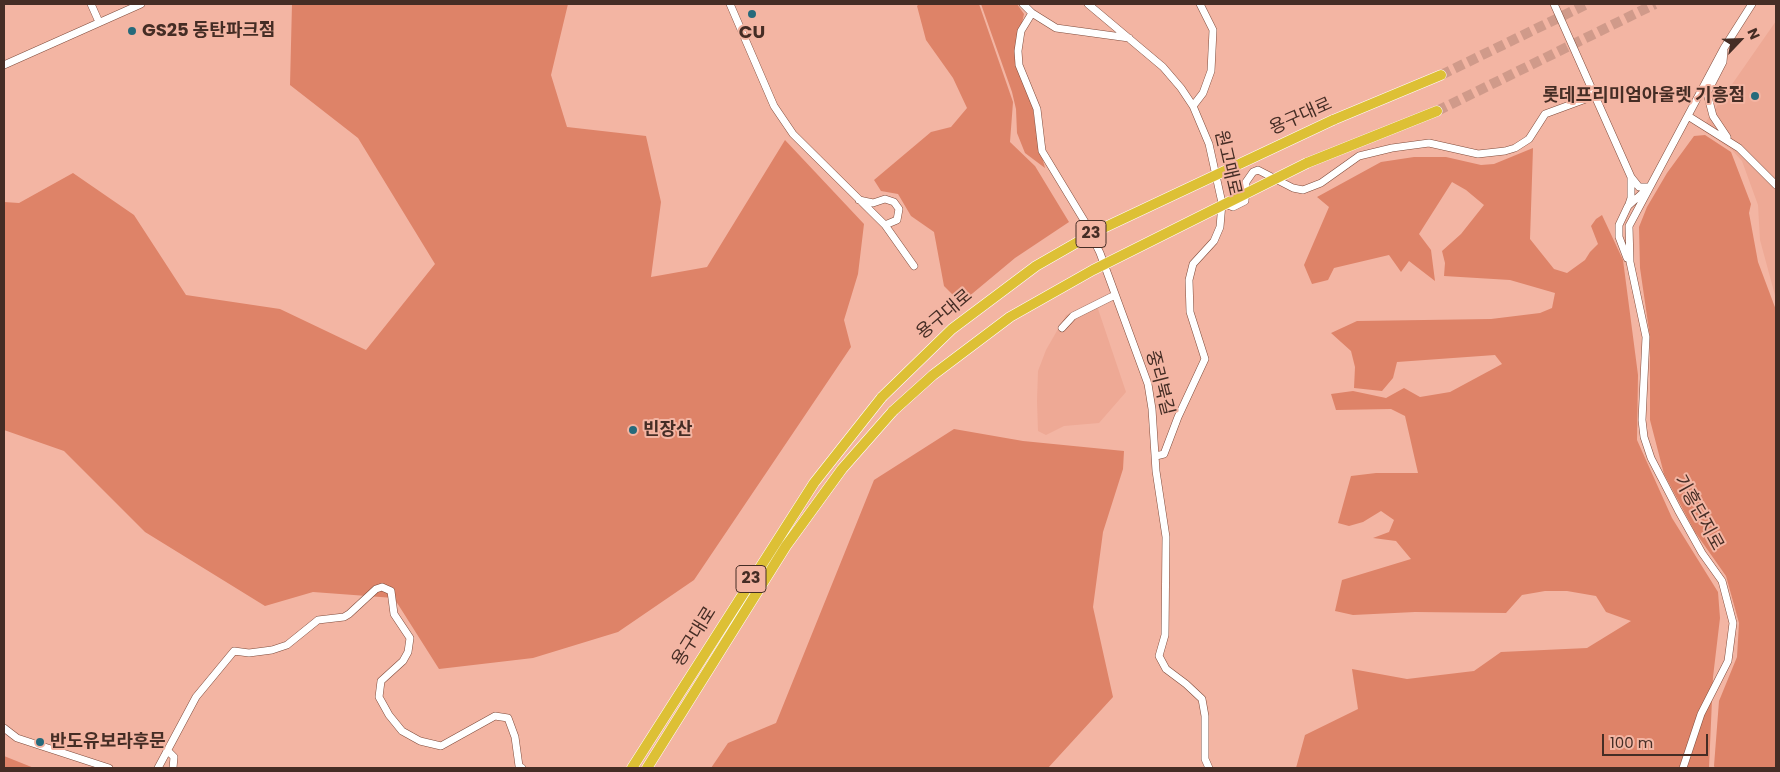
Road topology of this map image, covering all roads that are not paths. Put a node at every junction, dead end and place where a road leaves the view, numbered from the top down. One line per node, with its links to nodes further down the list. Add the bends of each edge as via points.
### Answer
1 (91, 4): 10 (street)
2 (141, 4): 10 (street)
3 (730, 4): 23 (street, via 774,106 793,134)
4 (1023, 4): 9 (street)
5 (1088, 4): 11 (street, 원고매로)
6 (1200, 4): 16 (street, via 1212,30 1211,71 1203,93)
7 (1554, 4): 15 (street)
8 (1752, 4): 12 (street)
9 (1032, 13): 11 (street, via 1056,28); 29 (street, 중리북길, via 1021,32 1018,51 1037,109 1042,151 1085,222)
10 (99, 22): 13 (street)
11 (1130, 38): 16 (street, 원고매로, via 1164,68)
12 (1724, 48): 18 (street); 19 (street, via 1723,62 1707,93 1713,116)
13 (4, 65)
14 (1441, 75): 38 (highway, 용구대로 / 23, bridge, via 1332,120 1097,231 992,297 952,329 882,397 814,482)
15 (1594, 96): 20 (street); 24 (street, via 1545,114 1529,138 1505,152 1478,154 1429,143 1392,148 1359,156 1320,183 1303,190 1258,170 1246,182 1245,201 1233,208)
16 (1192, 106): 24 (street, 원고매로, via 1209,144)
17 (1437, 111): 39 (highway, 용구대로 / 23, bridge, via 1307,164 1094,270 1010,317 933,375 894,411 842,469 786,546)
18 (1688, 116): 19 (street); 22 (street)
19 (1730, 141): 21 (street)
20 (1631, 177): 22 (street, via 1639,188); 25 (street)
21 (1776, 185)
22 (1649, 187): 25 (street); 27 (street, via 1628,226)
23 (859, 200): 26 (street); 26 (street, via 894,202 899,209 897,220)
24 (1222, 203): 31 (street, 원고매로, via 1220,227 1214,240 1193,264 1189,280 1190,312 1205,359 1164,454)
25 (1628, 206): 27 (street, via 1618,231)
26 (884, 225): 28 (street)
27 (1630, 262): 41 (street, 기흥단지로, via 1646,338 1644,437 1651,458 1678,510 1722,581 1733,623 1728,661 1701,714)
28 (914, 266)
29 (1115, 295): 30 (street, via 1073,316); 31 (street, 중리북길, via 1148,384)
30 (1062, 328)
31 (1156, 456): 40 (street, 중리북길, via 1166,537 1165,636 1159,656 1166,669 1202,699 1205,759)
32 (4, 728): 34 (street, via 17,738)
33 (167, 750): 35 (street); 36 (street, via 174,757); 37 (street, via 196,697 234,651 264,651 287,645 318,620 349,614 382,587 390,591 394,614 410,638 403,662 381,682 379,697 389,715 402,731 420,741 441,746 495,716 508,718)
34 (109, 768)
35 (158, 768)
36 (173, 768)
37 (522, 768)
38 (632, 768)
39 (647, 768)
40 (1209, 768)
41 (1683, 768)

